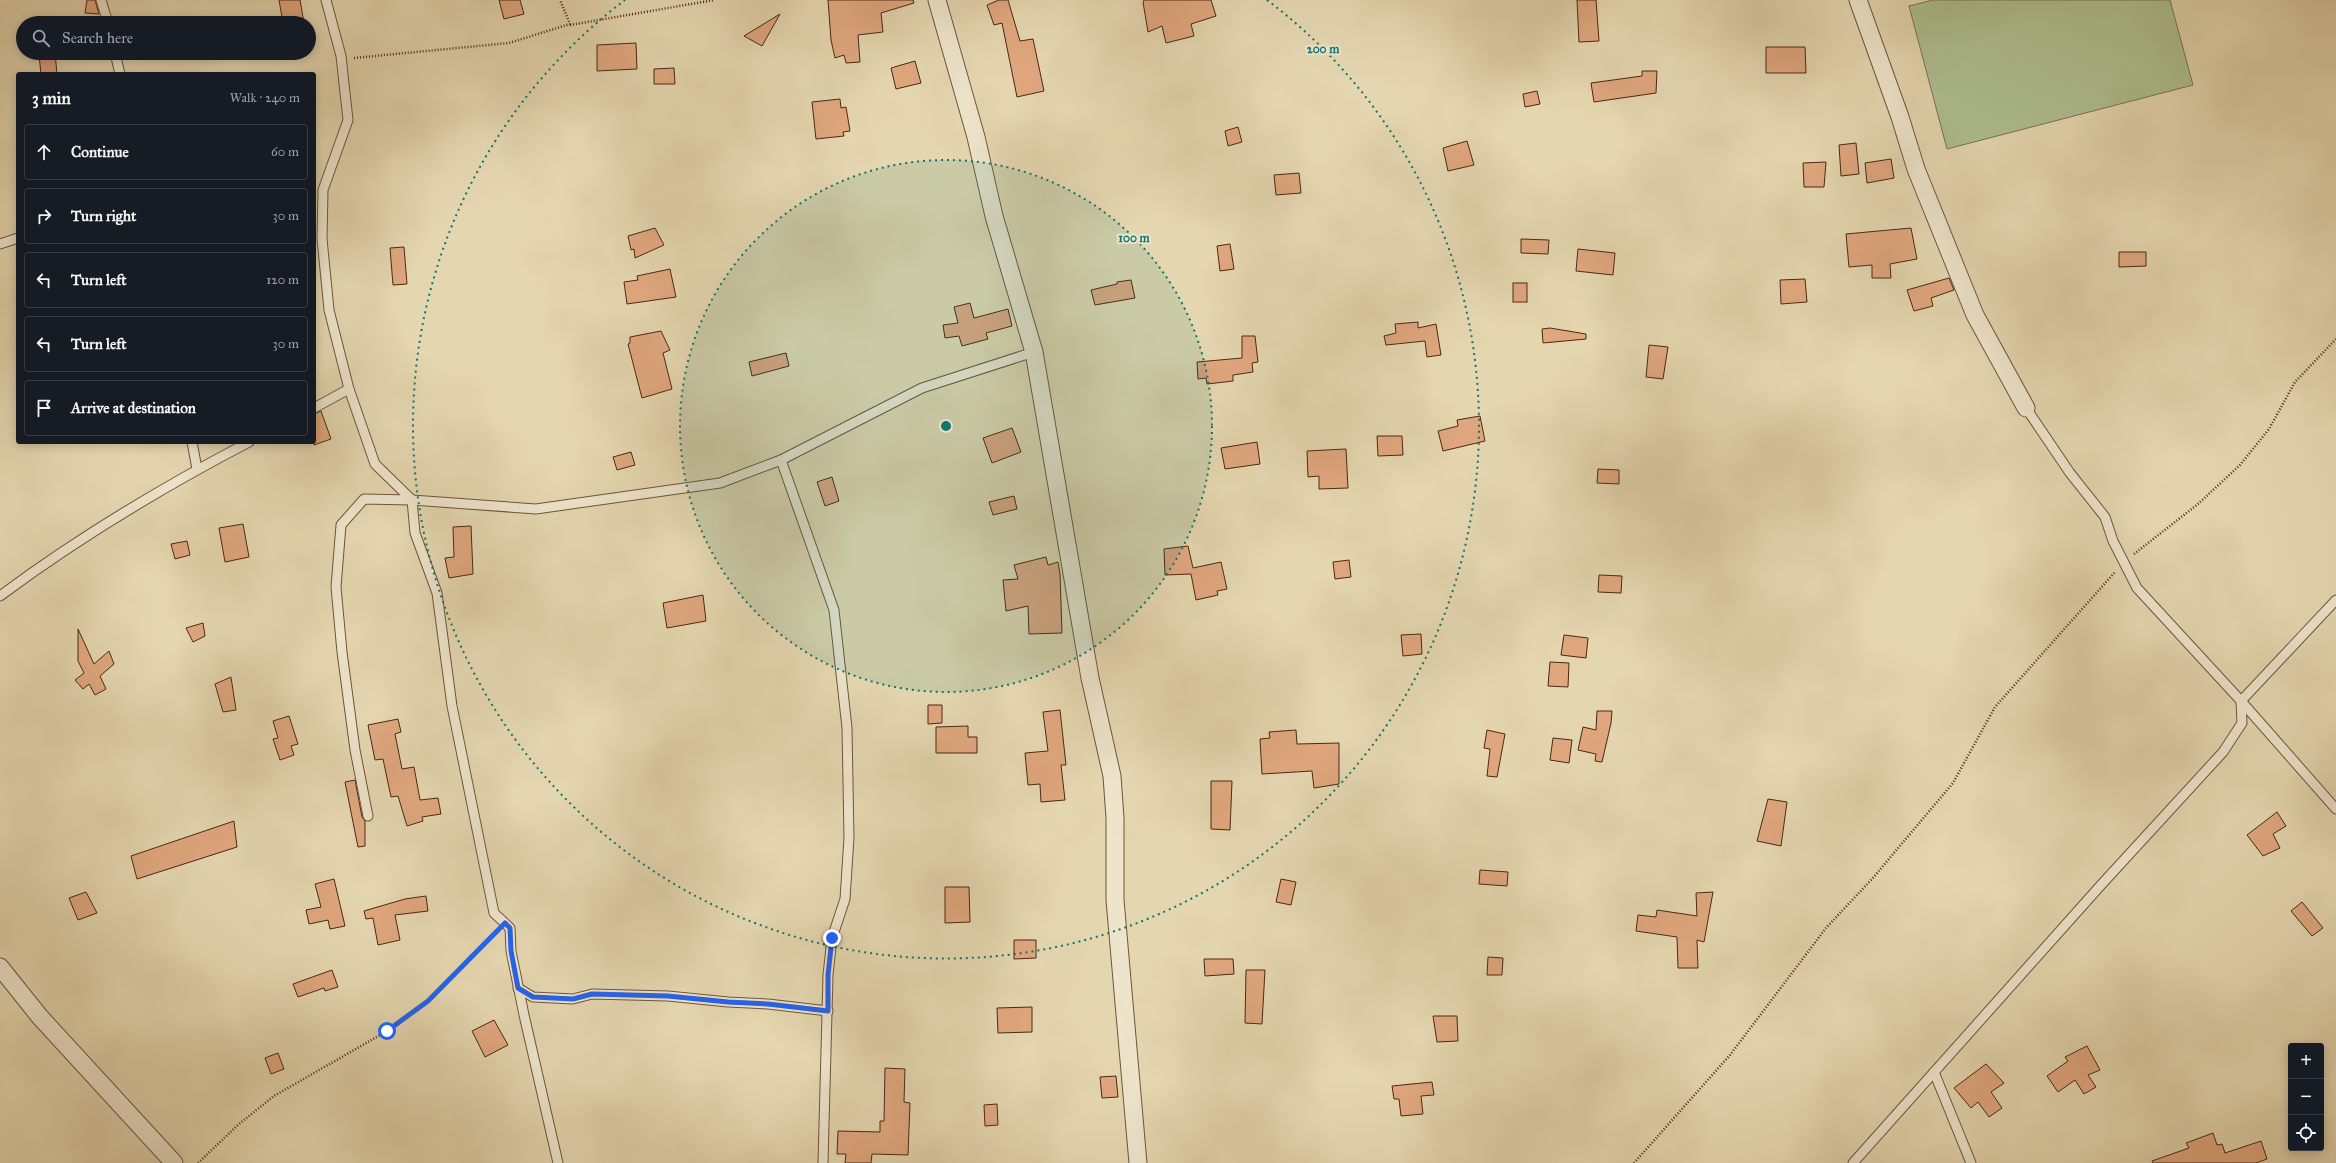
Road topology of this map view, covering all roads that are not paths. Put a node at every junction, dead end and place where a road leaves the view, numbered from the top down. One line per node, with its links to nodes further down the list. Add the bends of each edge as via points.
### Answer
1 (101, 0): 5 (lane)
2 (326, 0): 11 (lane, via 341,59 348,120 323,190 322,239 330,310)
3 (937, 0): 10 (street, via 976,137 994,216)
4 (1858, 0): 13 (street, via 1916,169 1975,315)
5 (106, 16)
6 (117, 60): 7 (lane)
7 (120, 72)
8 (16, 239): 9 (lane)
9 (0, 244)
10 (1034, 352): 16 (lane, via 922,388); 31 (street, via 1090,678 1112,776 1115,900)
11 (349, 389): 12 (lane); 18 (lane, via 375,464)
12 (316, 407)
13 (2026, 408): 21 (lane, via 2070,473 2105,517 2113,541 2137,588)
14 (192, 444): 17 (lane)
15 (245, 444): 17 (lane)
16 (780, 460): 18 (lane, via 720,483 551,508); 26 (lane, via 834,610 847,728 849,838 845,899 832,938)
17 (198, 469): 19 (lane, via 53,556)
18 (412, 500): 23 (lane, via 364,499 341,525 336,588 355,750); 25 (lane, via 415,533 437,593 452,706 486,878 494,913 510,928 511,951)
19 (0, 596)
20 (2336, 600): 21 (lane)
21 (2241, 701): 22 (lane); 27 (lane, via 2242,723 2223,752)
22 (2336, 809)
23 (368, 816)
24 (0, 967): 28 (street, via 40,1017)
25 (518, 988): 26 (lane, via 533,997 573,999 592,994 668,996); 29 (lane)
26 (828, 1011): 30 (lane)
27 (1934, 1072): 32 (lane); 33 (lane)
28 (174, 1163)
29 (558, 1163)
30 (823, 1163)
31 (1138, 1163)
32 (1853, 1163)
33 (1971, 1163)

